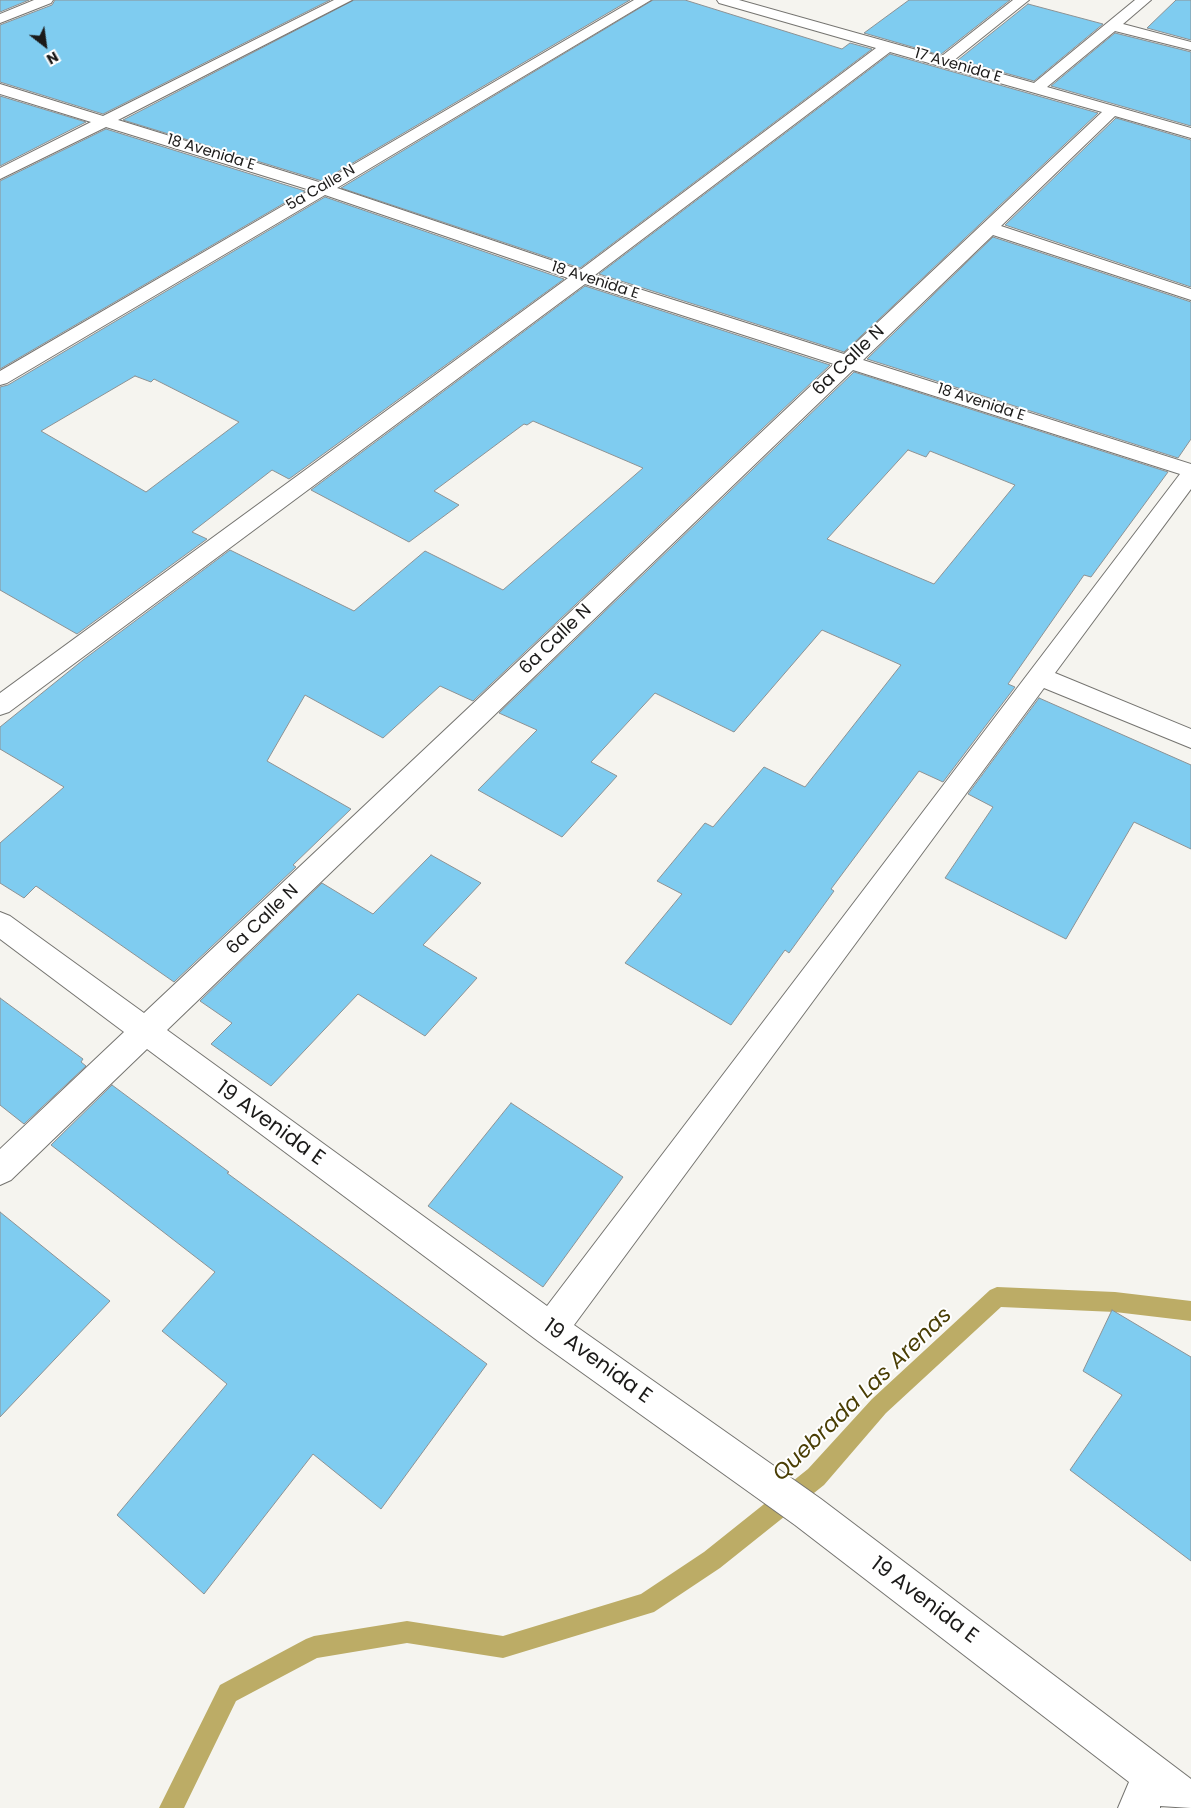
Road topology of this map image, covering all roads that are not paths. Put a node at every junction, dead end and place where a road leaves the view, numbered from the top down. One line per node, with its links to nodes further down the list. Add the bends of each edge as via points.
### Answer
1 (46, 0): 7 (street)
2 (345, 0): 15 (street)
3 (644, 0): 18 (street, 5a Calle N)
4 (724, 0): 9 (street, 17 Avenida E)
5 (1022, 0): 11 (street)
6 (1144, 0): 8 (street)
7 (0, 19)
8 (1112, 26): 10 (street); 13 (street)
9 (888, 46): 11 (street, 17 Avenida E); 20 (street)
10 (1191, 46)
11 (943, 62): 13 (street, 17 Avenida E)
12 (0, 88): 15 (street, 18 Avenida E)
13 (1036, 89): 14 (street, 17 Avenida E)
14 (1112, 111): 16 (street, 17 Avenida E); 19 (street, 6a Calle N)
15 (107, 121): 17 (street); 18 (street, 18 Avenida E)
16 (1191, 133)
17 (0, 174)
18 (322, 188): 20 (street, 18 Avenida E); 23 (street, 5a Calle N)
19 (990, 228): 21 (street); 22 (street, 6a Calle N)
20 (582, 277): 22 (street, 18 Avenida E); 26 (street)
21 (1191, 295)
22 (849, 361): 24 (street, 18 Avenida E); 29 (street, 6a Calle N)
23 (0, 379)
24 (1191, 472): 25 (street)
25 (1039, 676): 27 (street); 31 (street)
26 (0, 706)
27 (1191, 739)
28 (0, 924): 29 (street, 19 Avenida E)
29 (145, 1032): 30 (street, 6a Calle N); 31 (street, 19 Avenida E)
30 (0, 1170)
31 (550, 1329): 32 (street, 19 Avenida E, via 808,1512)
32 (1146, 1792): 33 (street, 19 Avenida E)
33 (1191, 1804)

